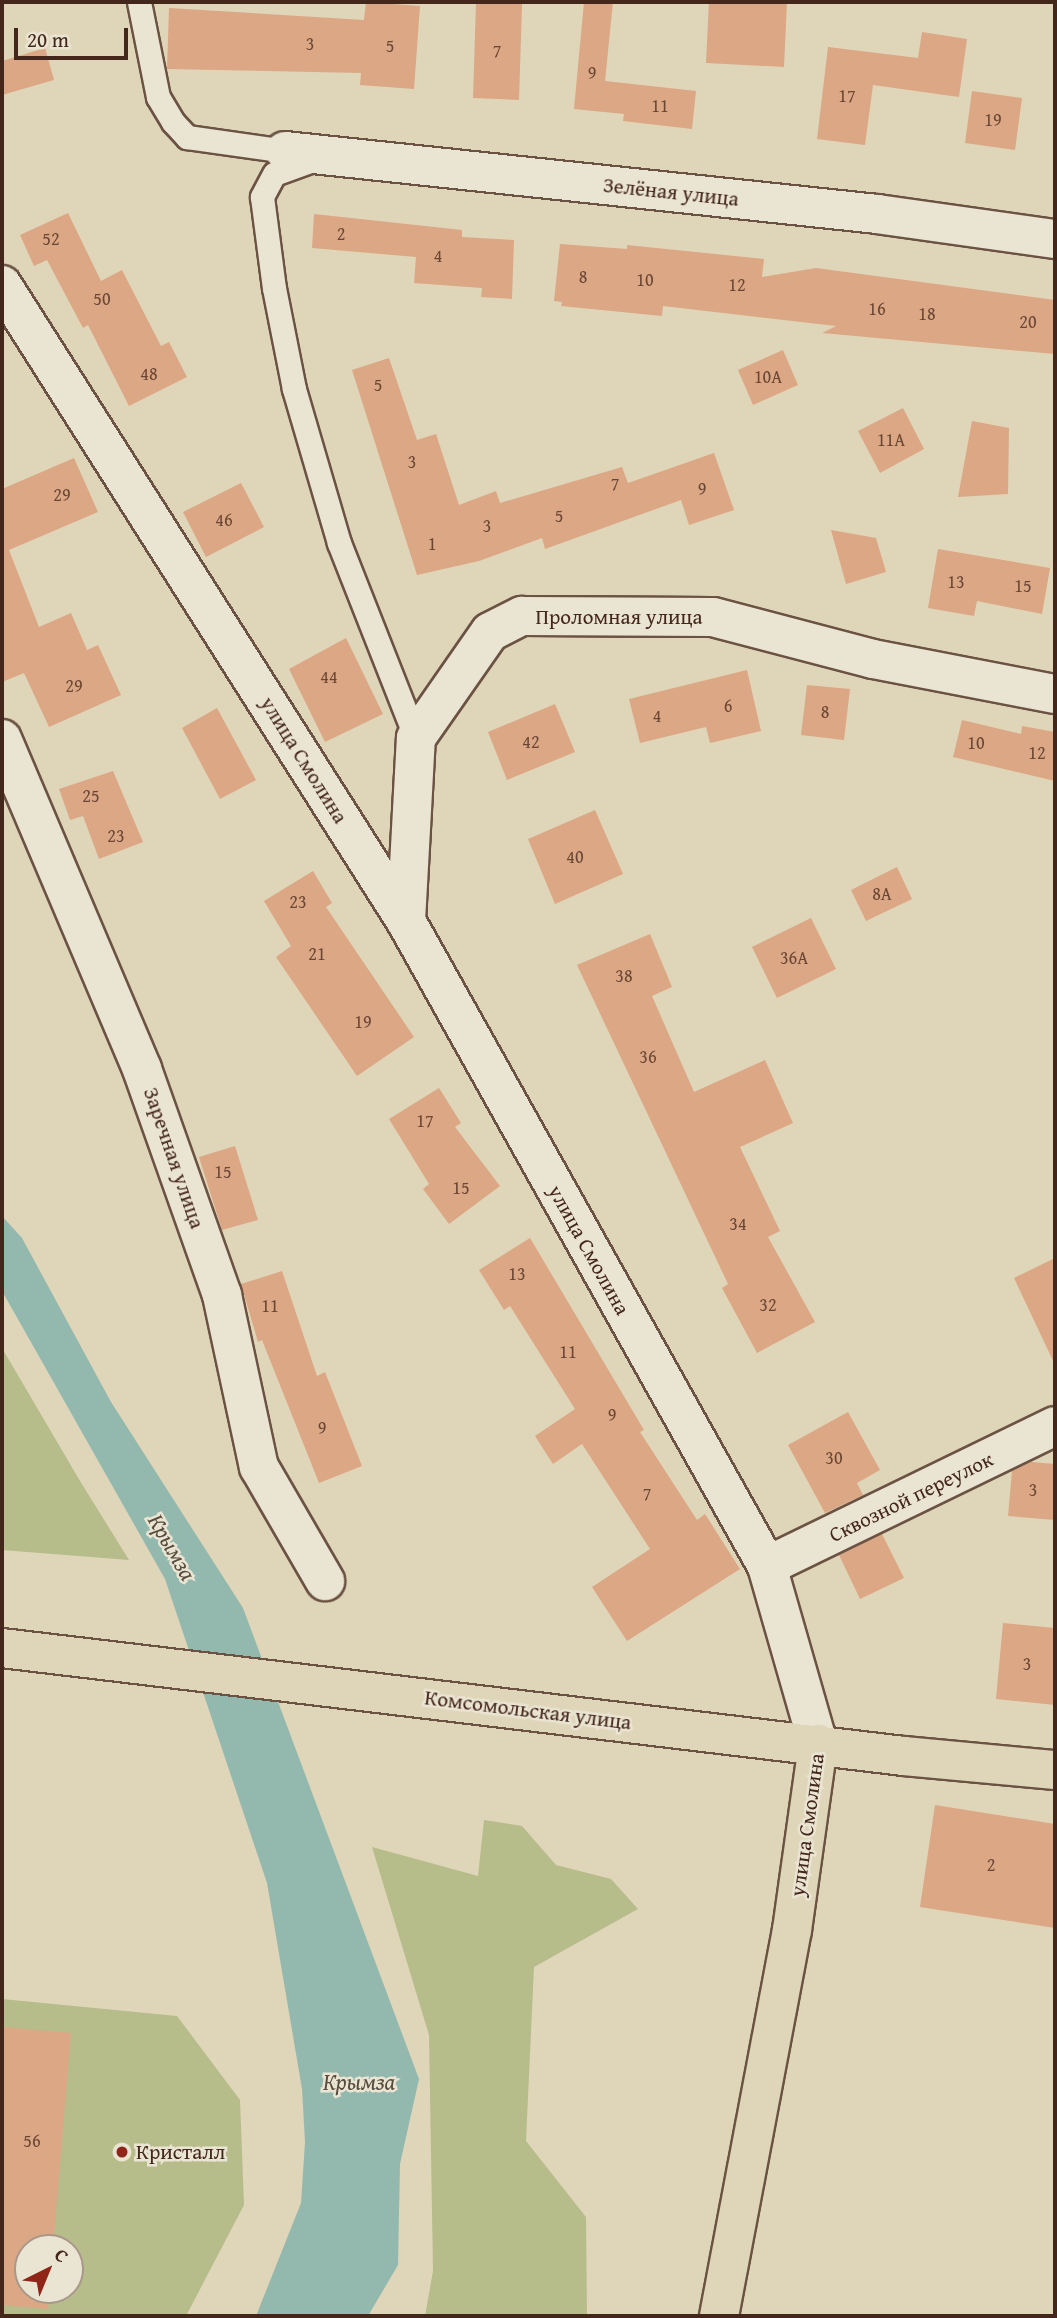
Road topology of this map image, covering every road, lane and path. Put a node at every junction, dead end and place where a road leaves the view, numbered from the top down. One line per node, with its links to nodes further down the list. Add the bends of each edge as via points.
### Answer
1 (139, 2): 2 (lane, via 158,97 187,137)
2 (285, 151): 3 (street, Зелёная улица)
3 (326, 155): 4 (street, Зелёная улица, via 877,214); 7 (lane, via 274,174 262,197 274,288 294,389 339,543)
4 (1055, 239)
5 (2, 285): 9 (street, улица Смолина)
6 (1055, 694): 7 (street, Проломная улица, via 873,659 713,617 522,616 490,632)
7 (416, 738): 9 (street)
8 (2, 739): 12 (street, Заречная улица, via 142,1069 222,1295 259,1467)
9 (406, 921): 11 (street, улица Смолина)
10 (1055, 1426): 11 (street, Сквозной переулок)
11 (767, 1566): 14 (street, улица Смолина)
12 (325, 1581)
13 (2, 1648): 14 (main road, Комсомольская улица)
14 (818, 1744): 15 (main road, Комсомольская улица); 16 (main road, улица Смолина, via 792,1930)
15 (1055, 1770)
16 (718, 2316)

